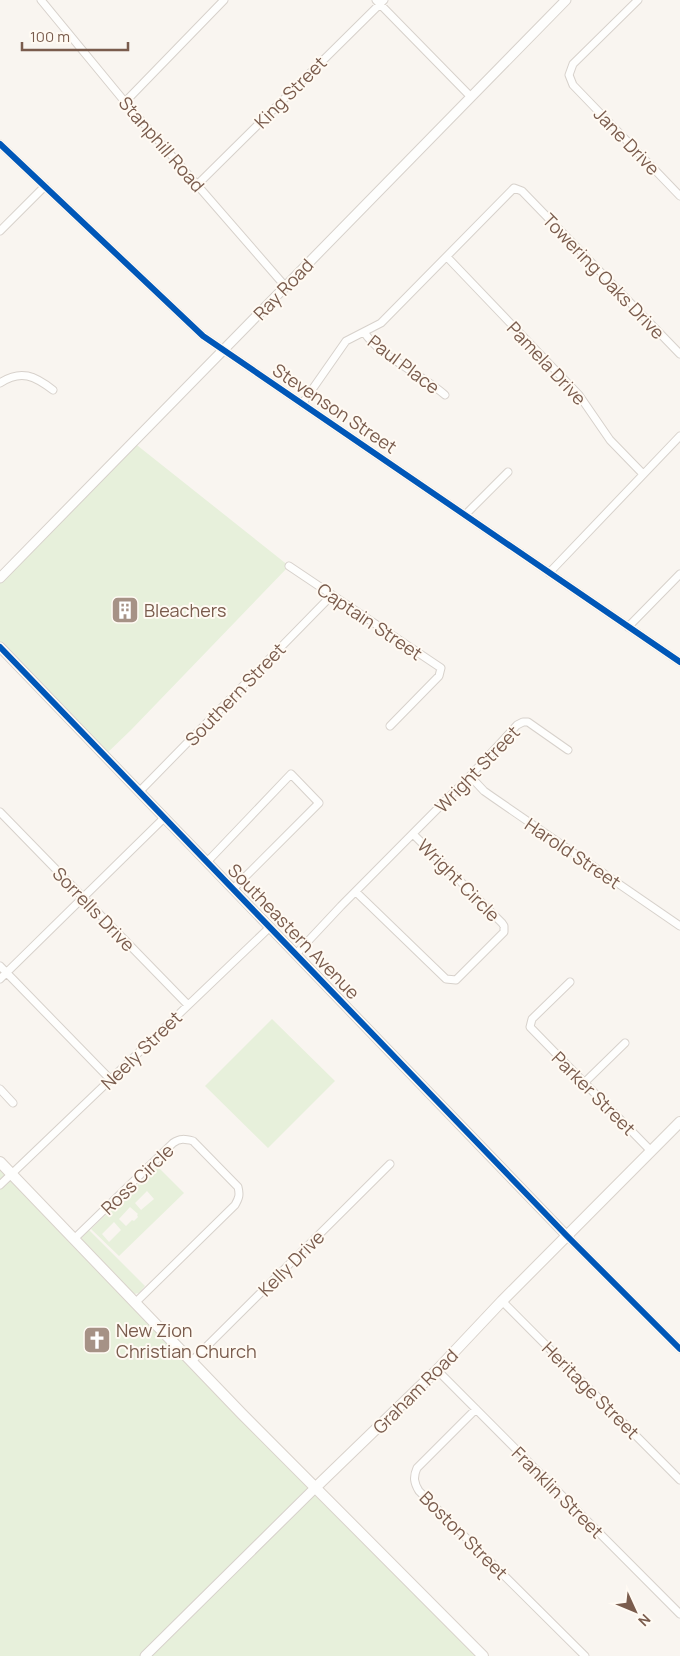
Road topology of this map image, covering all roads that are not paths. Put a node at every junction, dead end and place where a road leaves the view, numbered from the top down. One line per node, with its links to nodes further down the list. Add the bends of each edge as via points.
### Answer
1 (41, 0): 7 (street, Stanphill Road)
2 (224, 0): 7 (street)
3 (566, 0): 6 (street, Ray Road)
4 (638, 0): 11 (street, Jane Drive, via 573,64 569,75 575,87)
5 (380, 1): 6 (street); 9 (street, King Street)
6 (470, 97): 14 (street, Ray Road)
7 (124, 102): 9 (street, Stanphill Road)
8 (0, 144): 10 (street, Stevenson Street)
9 (197, 184): 14 (street, Stanphill Road)
10 (45, 186): 12 (street); 16 (street, Stevenson Street, via 203,336)
11 (680, 196)
12 (0, 231)
13 (447, 258): 15 (street, via 381,322); 17 (street, Towering Oaks Drive, via 510,191 518,189); 24 (street, Pamela Drive, via 579,394 610,440)
14 (285, 286): 16 (street, Ray Road)
15 (364, 332): 20 (street, Paul Place, via 372,343); 21 (street, via 346,341)
16 (223, 350): 21 (street, Stevenson Street); 29 (street, Ray Road)
17 (680, 354)
18 (0, 383): 19 (street, via 26,375)
19 (53, 390)
20 (445, 395)
21 (302, 404): 25 (street, Stevenson Street)
22 (680, 436): 24 (street)
23 (508, 472): 25 (street)
24 (643, 474): 27 (street)
25 (465, 515): 27 (street, Stevenson Street)
26 (290, 566): 30 (street, Captain Street)
27 (549, 573): 31 (street, Stevenson Street)
28 (680, 574): 31 (street)
29 (0, 578)
30 (332, 595): 34 (street, Captain Street, via 441,668 436,679); 37 (street, Southern Street)
31 (628, 627): 33 (street, Stevenson Street)
32 (0, 647): 37 (street, Southeastern Avenue)
33 (680, 662)
34 (390, 726)
35 (568, 750): 36 (street, Wright Street, via 528,722 523,722)
36 (470, 776): 40 (street, Wright Street); 45 (street, Harold Street, via 494,798)
37 (139, 792): 39 (street, Southeastern Avenue)
38 (0, 812): 44 (street, Sorrells Drive)
39 (164, 818): 41 (street, Southeastern Avenue); 44 (street)
40 (413, 834): 43 (street, Wright Street); 43 (street, Wright Circle, via 502,923 504,932 456,980 446,979)
41 (207, 862): 42 (street, Southeastern Avenue); 42 (street, via 291,774 320,803)
42 (233, 889): 46 (street, Southeastern Avenue)
43 (356, 892): 47 (street, Wright Street)
44 (83, 898): 49 (street); 52 (street, Sorrells Drive)
45 (680, 926)
46 (270, 927): 47 (street, Southeastern Avenue); 52 (street, Neely Street)
47 (296, 954): 64 (street, Southeastern Avenue)
48 (0, 966): 49 (street)
49 (6, 972): 50 (street); 54 (street)
50 (0, 979)
51 (570, 982): 55 (street, Parker Street, via 532,1019 530,1027)
52 (188, 1006): 54 (street, Neely Street)
53 (625, 1042): 55 (street)
54 (110, 1079): 62 (street, Neely Street)
55 (584, 1083): 59 (street, Parker Street)
56 (0, 1089): 57 (street)
57 (13, 1103)
58 (680, 1122): 59 (main road, Graham Road)
59 (652, 1151): 64 (main road, Graham Road)
60 (0, 1162): 62 (main road)
61 (390, 1164): 69 (street, Kelly Drive)
62 (12, 1174): 63 (street, Neely Street); 65 (main road)
63 (0, 1185)
64 (567, 1236): 66 (main road, Graham Road); 68 (street)
65 (74, 1239): 67 (main road); 67 (street, Ross Circle, via 178,1140 193,1141 238,1187 240,1193 235,1205)
66 (502, 1301): 70 (main road, Graham Road); 72 (street, Heritage Street)
67 (135, 1303): 69 (main road)
68 (680, 1349)
69 (191, 1362): 73 (main road)
70 (437, 1370): 71 (street, Franklin Street); 73 (main road, Graham Road)
71 (476, 1409): 74 (street, Franklin Street); 77 (street, Boston Street, via 417,1468 414,1484)
72 (680, 1480)
73 (316, 1488): 75 (street, Graham Road); 76 (main road)
74 (680, 1614)
75 (145, 1656)
76 (483, 1656)
77 (585, 1656)

